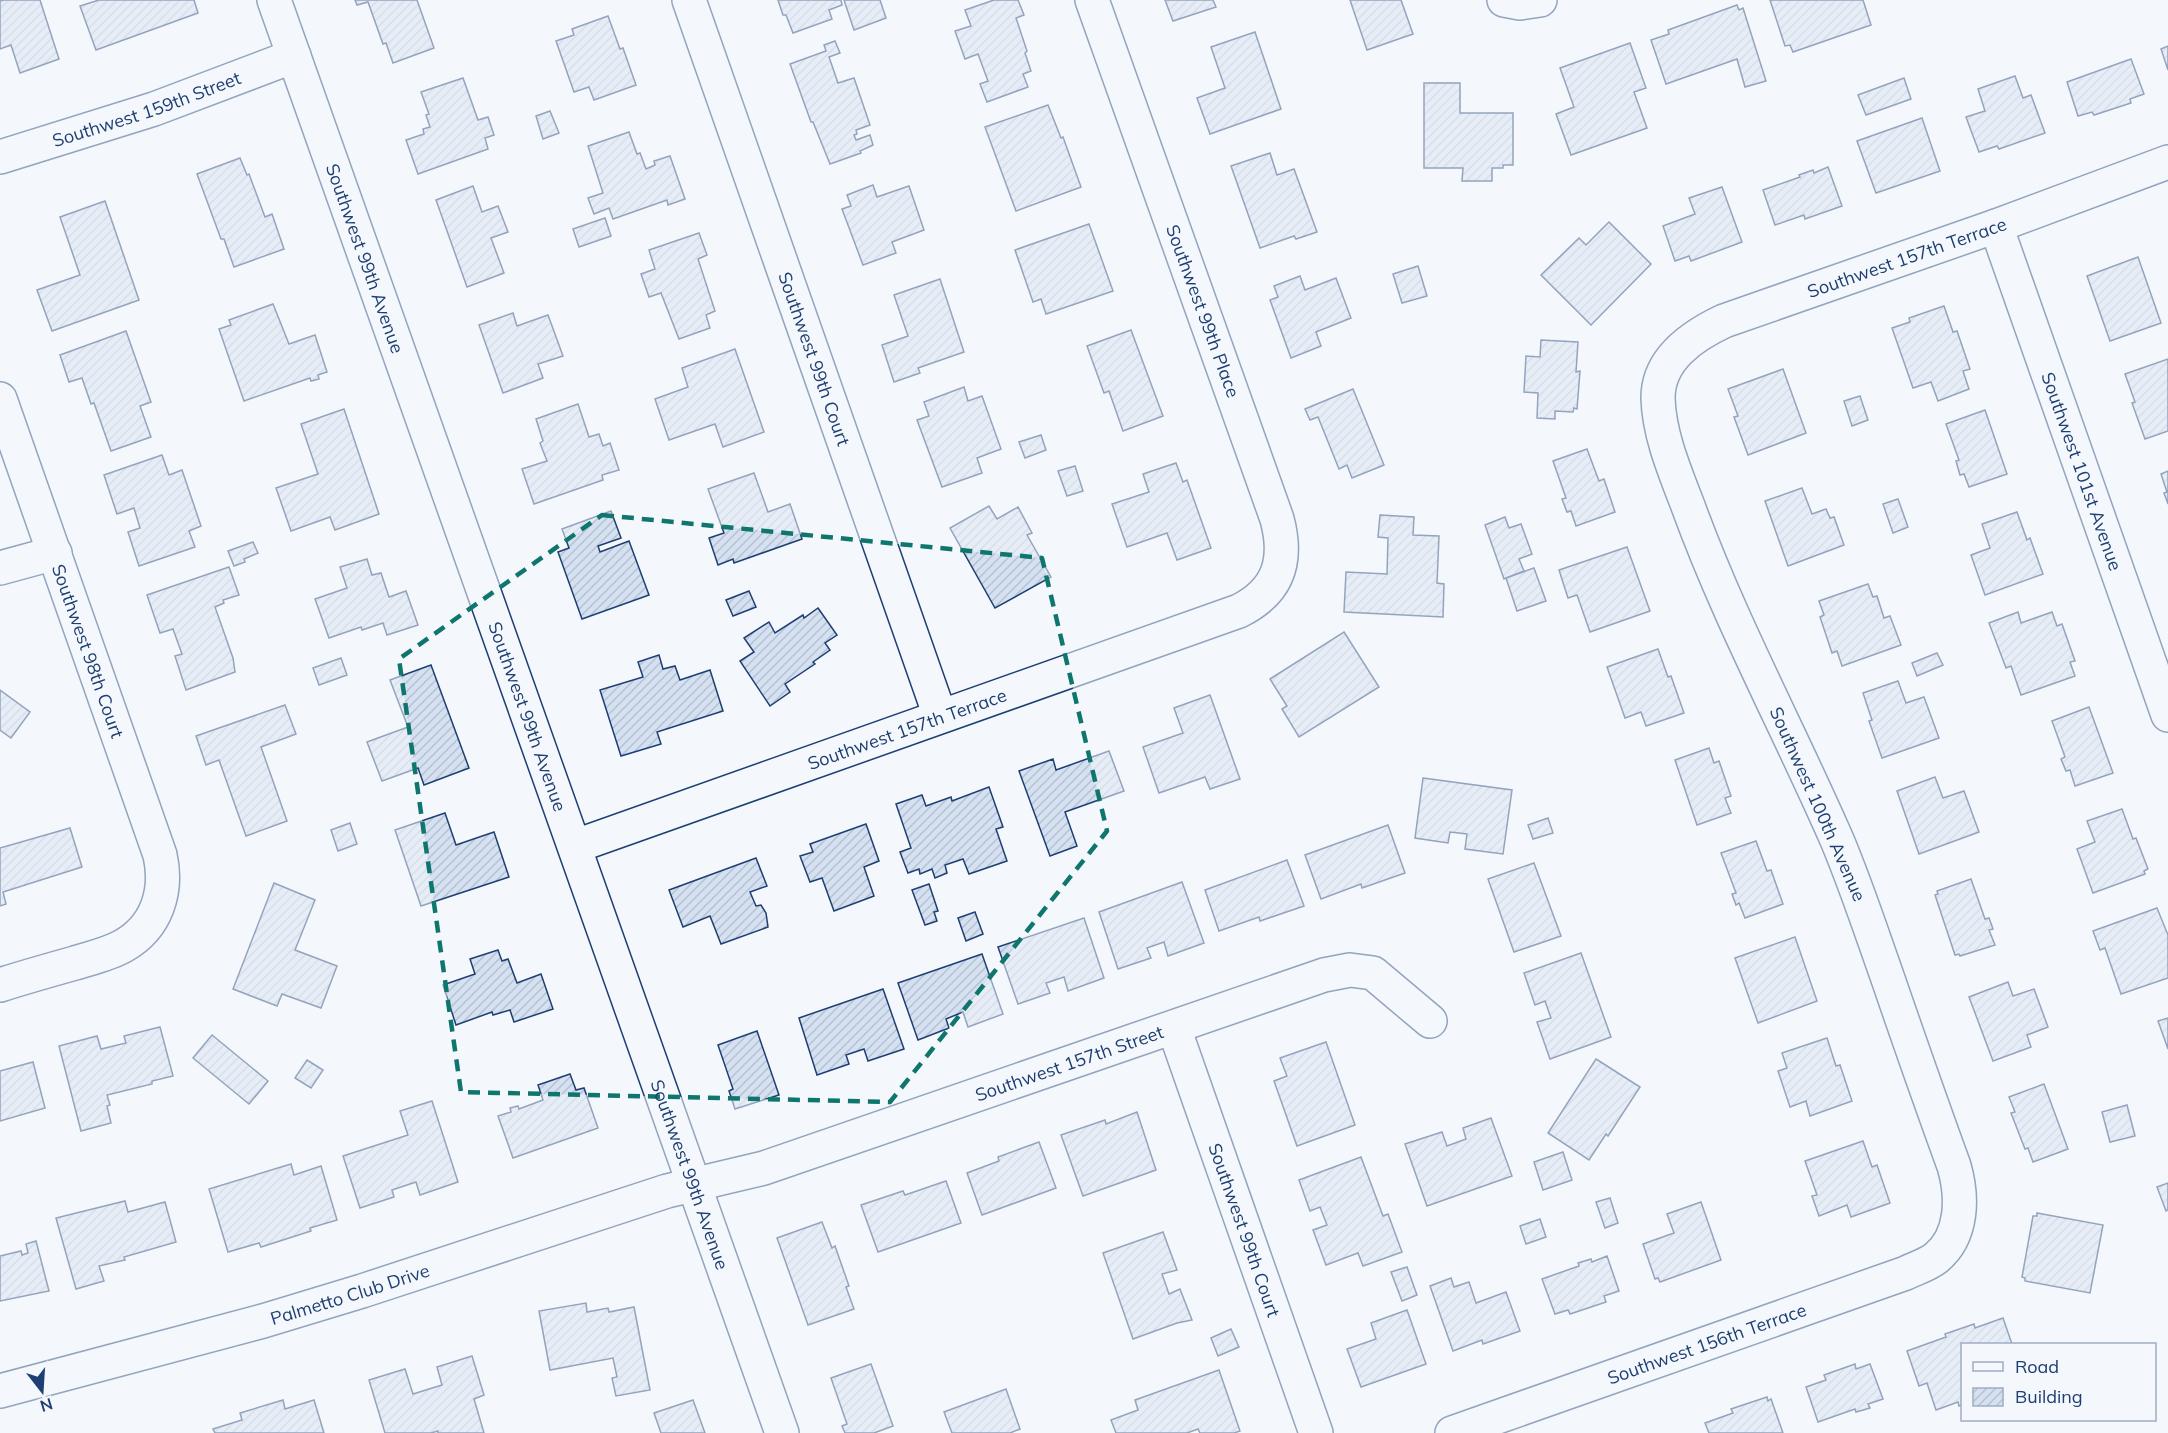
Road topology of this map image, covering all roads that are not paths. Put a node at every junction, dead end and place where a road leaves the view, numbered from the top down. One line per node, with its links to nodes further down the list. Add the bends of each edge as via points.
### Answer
1 (274, 0): 6 (street, Southwest 99th Avenue)
2 (688, 0): 16 (street, Southwest 99th Court)
3 (1092, 0): 14 (street, Southwest 99th Place, via 1280,532 1281,559 1275,578 1262,597)
4 (1504, 0): 5 (street)
5 (1540, 0)
6 (294, 56): 7 (street, Southwest 159th Street, via 154,109); 17 (street, Southwest 99th Avenue)
7 (0, 158)
8 (2168, 162): 9 (street, Southwest 157th Terrace)
9 (1996, 226): 10 (street, Southwest 157th Terrace, via 1724,321 1684,345); 15 (street, Southwest 101st Avenue)
10 (1661, 376): 22 (street, Southwest 100th Avenue, via 1660,417 1687,505 1733,617 1841,852 1954,1166 1960,1202)
11 (0, 399): 12 (street, Southwest 98th Court)
12 (55, 553): 13 (street); 18 (street, Southwest 98th Court, via 160,855 163,879 159,904 146,927 121,947)
13 (0, 568)
14 (1239, 611): 16 (street, Southwest 157th Terrace)
15 (2168, 715)
16 (940, 716): 17 (street, Southwest 157th Terrace)
17 (576, 846): 21 (street, Southwest 99th Avenue)
18 (0, 985)
19 (1430, 1021): 20 (street, Southwest 157th Street, via 1373,973 1350,970 1290,986)
20 (1174, 1028): 21 (street, Southwest 157th Street, via 764,1168); 25 (street, Southwest 99th Court)
21 (696, 1185): 23 (street, Palmetto Club Drive, via 653,1195 263,1321); 24 (street, Southwest 99th Avenue)
22 (1952, 1237): 26 (street, Southwest 156th Terrace, via 1936,1257 1906,1273)
23 (0, 1391)
24 (782, 1433)
25 (1316, 1433)
26 (1452, 1433)

